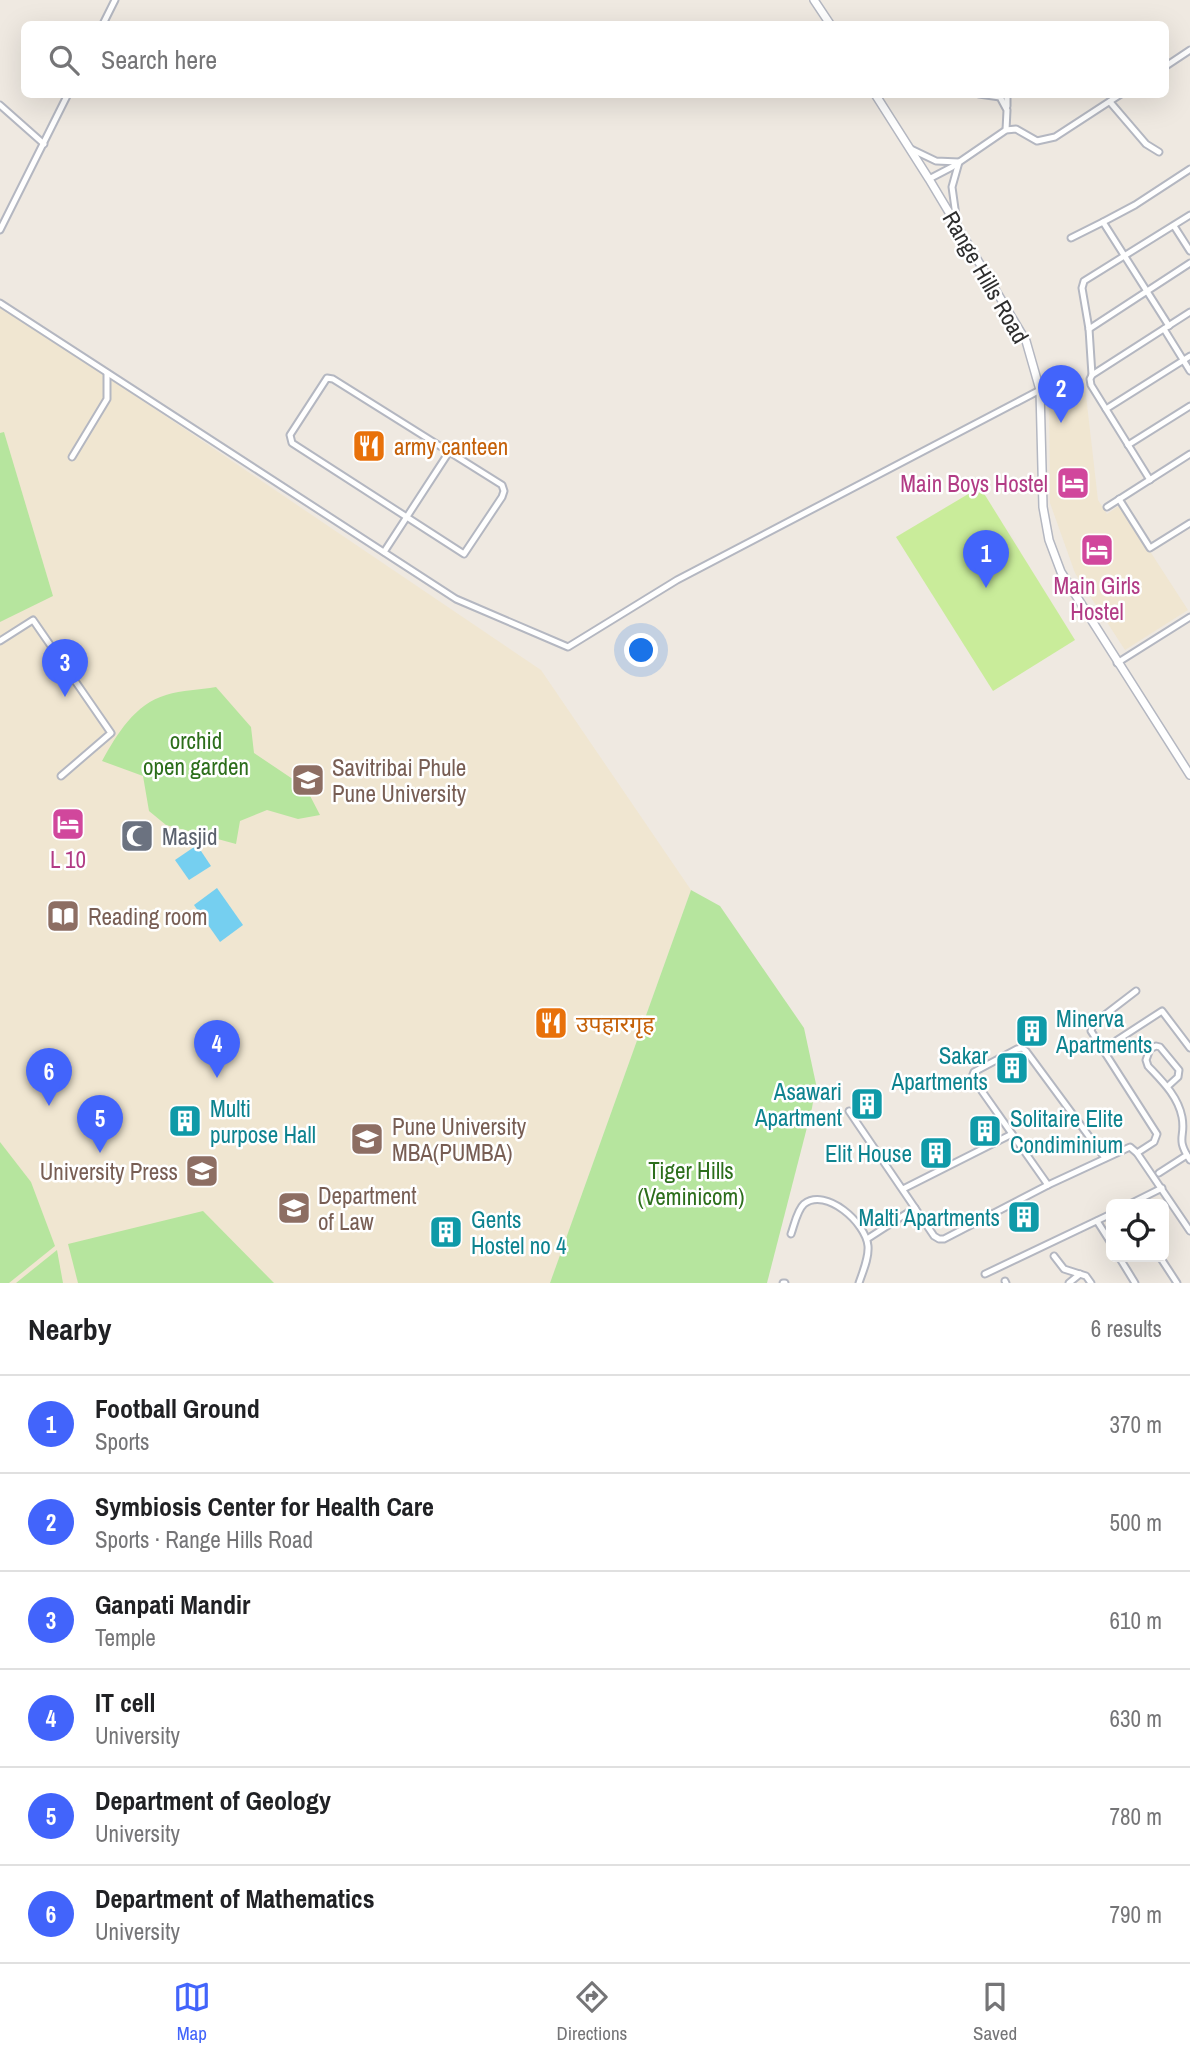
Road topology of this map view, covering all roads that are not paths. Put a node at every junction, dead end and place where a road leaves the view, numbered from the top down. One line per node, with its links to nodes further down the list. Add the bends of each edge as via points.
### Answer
1 (115, 0): 3 (street)
2 (814, 0): 4 (street)
3 (104, 21)
4 (828, 21)
5 (1190, 50): 6 (street)
6 (1169, 63)
7 (66, 98): 16 (street)
8 (878, 98): 17 (street, Range Hills Road)
9 (1001, 98): 14 (street)
10 (1007, 98): 14 (street)
11 (1116, 98): 12 (street)
12 (1110, 102): 15 (street, via 1055,137 1037,141 1016,129); 18 (street, via 1146,144)
13 (0, 105): 16 (street)
14 (1007, 110): 15 (street)
15 (1006, 130): 19 (street)
16 (44, 144): 26 (street)
17 (910, 149): 19 (street, via 936,161); 21 (street, Range Hills Road)
18 (1159, 152)
19 (959, 162): 21 (street); 24 (street, via 952,195)
20 (1190, 169): 23 (street)
21 (929, 179): 24 (street, Range Hills Road)
22 (1190, 215): 25 (street)
23 (1103, 222): 27 (street); 29 (street)
24 (957, 226): 41 (street, Range Hills Road, via 1026,341)
25 (1174, 226): 28 (street); 29 (street)
26 (0, 230)
27 (1070, 238)
28 (1190, 251)
29 (1125, 255): 31 (street); 35 (street, via 1084,282)
30 (1190, 263): 31 (street)
31 (1147, 291): 34 (street); 35 (street)
32 (0, 303): 39 (street)
33 (1190, 312): 34 (street)
34 (1167, 328): 37 (street); 40 (street)
35 (1089, 329): 40 (street)
36 (1190, 356): 37 (street)
37 (1183, 360): 38 (street); 43 (street)
38 (1190, 371)
39 (107, 373): 47 (street, via 107,399); 53 (street)
40 (1092, 375): 43 (street, via 1091,385)
41 (1040, 390): 53 (street, via 677,580 568,647 456,599); 56 (street, Range Hills Road, via 1043,507 1049,540 1061,572)
42 (1190, 406): 44 (street)
43 (1106, 409): 44 (street)
44 (1128, 445): 48 (street)
45 (449, 452): 51 (street); 51 (street, via 502,485 502,497 464,554); 51 (street, via 333,379 323,382 290,435 292,443)
46 (1190, 454): 48 (street)
47 (72, 457)
48 (1150, 480): 49 (street)
49 (1119, 499): 50 (street); 52 (street, via 1150,548)
50 (1107, 507)
51 (407, 517): 53 (street)
52 (1190, 523)
53 (384, 552)
54 (1190, 617): 56 (street)
55 (0, 641): 58 (street, via 33,620 111,733)
56 (1117, 663): 57 (street, Range Hills Road)
57 (1190, 775)
58 (61, 776)
59 (1136, 991): 61 (street, via 1092,1026 1091,1033)
60 (1190, 1048): 61 (street, via 1162,1011)
61 (1102, 1050): 66 (street, via 1157,1134 1154,1142)
62 (1167, 1087): 62 (street, via 1146,1060 1156,1046 1179,1070); 67 (street, via 1183,1119 1181,1144)
63 (849, 1111): 72 (street)
64 (1012, 1134): 68 (street, via 972,1075 1022,1048); 70 (street); 72 (street)
65 (1190, 1144): 67 (street)
66 (1137, 1153): 68 (street, via 1130,1147); 71 (street)
67 (1187, 1155): 69 (street)
68 (1105, 1158): 70 (street)
69 (1159, 1174)
70 (1048, 1185): 74 (street, via 941,1240)
71 (1162, 1188): 73 (street); 77 (street)
72 (902, 1189): 74 (street)
73 (1140, 1199)
74 (915, 1208): 80 (street)
75 (1106, 1216): 76 (street)
76 (1097, 1221): 79 (street); 84 (street)
77 (1190, 1231)
78 (791, 1234): 80 (street, via 801,1207 822,1201 856,1220)
79 (1106, 1236)
80 (867, 1239): 86 (street)
81 (1054, 1256): 85 (street, via 1063,1269)
82 (1122, 1262): 89 (street)
83 (1163, 1262): 90 (street)
84 (985, 1274)
85 (1080, 1274): 87 (street); 88 (street)
86 (859, 1283)
87 (1069, 1283)
88 (1091, 1283)
89 (1135, 1283)
90 (1177, 1283)

